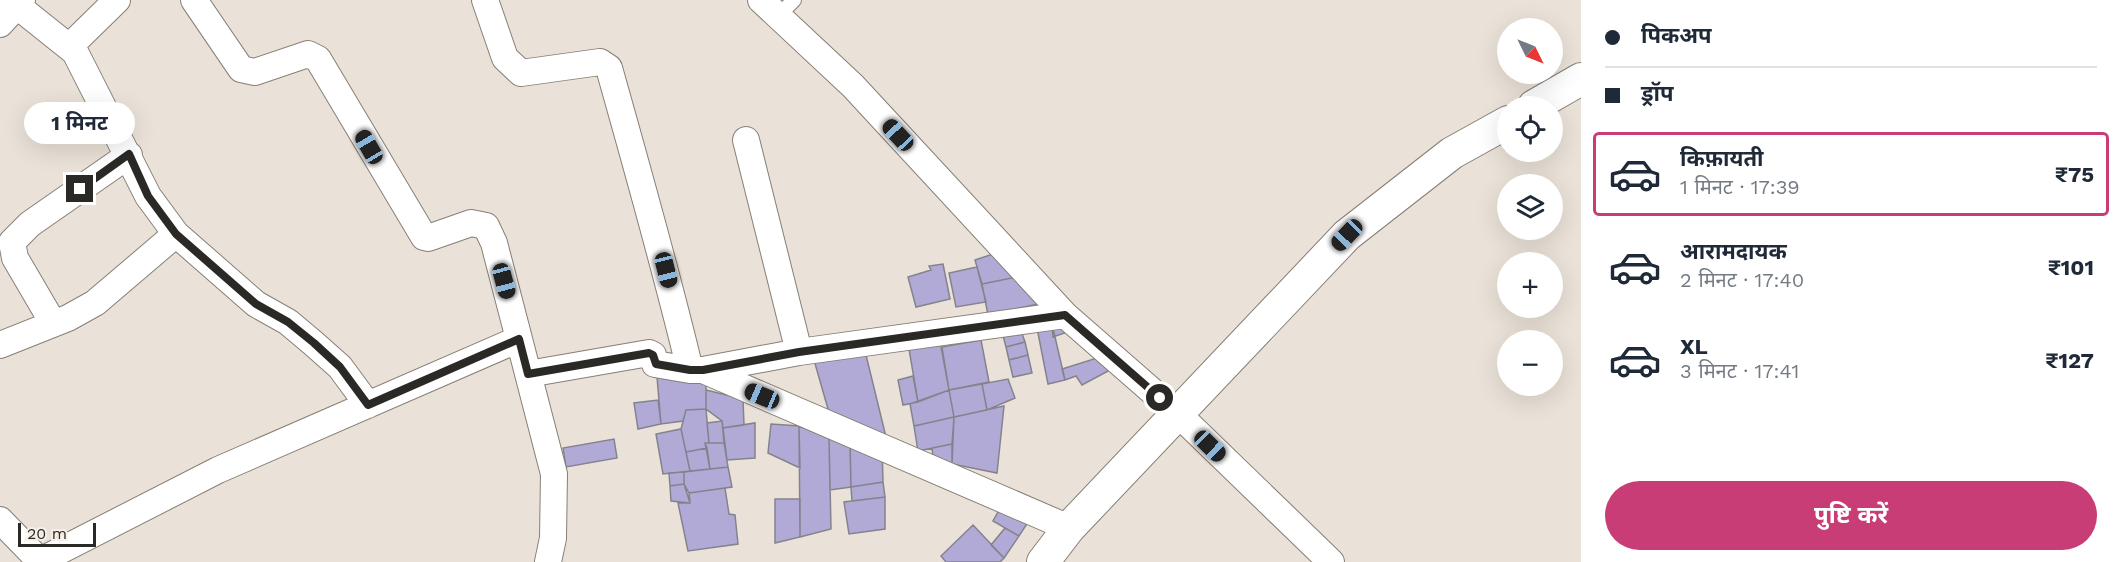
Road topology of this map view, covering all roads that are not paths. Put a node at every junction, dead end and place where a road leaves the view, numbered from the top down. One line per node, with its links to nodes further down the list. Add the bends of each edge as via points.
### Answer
1 (117, 0): 6 (street)
2 (194, 0): 15 (street, via 241,69 255,72 308,54 318,59 424,237 471,222 486,226)
3 (485, 0): 18 (street, via 505,58 521,73 600,62 609,68)
4 (777, 5): 13 (street)
5 (12, 8): 6 (street)
6 (69, 47): 11 (street)
7 (1581, 80): 8 (street)
8 (1552, 96)
9 (1497, 128): 21 (street, via 1452,153 1347,235)
10 (746, 140): 17 (street)
11 (129, 154): 12 (street, via 148,196); 14 (street, via 30,224 12,242 15,258)
12 (176, 234): 14 (street, via 95,303); 20 (street, via 256,304 314,343 340,367)
13 (1065, 315): 17 (street); 21 (street)
14 (53, 323): 16 (street)
15 (519, 339): 19 (street); 20 (street)
16 (0, 345)
17 (799, 352): 18 (street)
18 (696, 370): 19 (street, via 656,364 649,353); 23 (street)
19 (528, 374): 25 (street, via 554,474 553,538)
20 (368, 405): 24 (street)
21 (1176, 412): 23 (street); 27 (street)
22 (0, 520): 24 (street)
23 (1069, 528): 26 (street)
24 (31, 558)
25 (548, 562)
26 (1043, 562)
27 (1331, 562)

